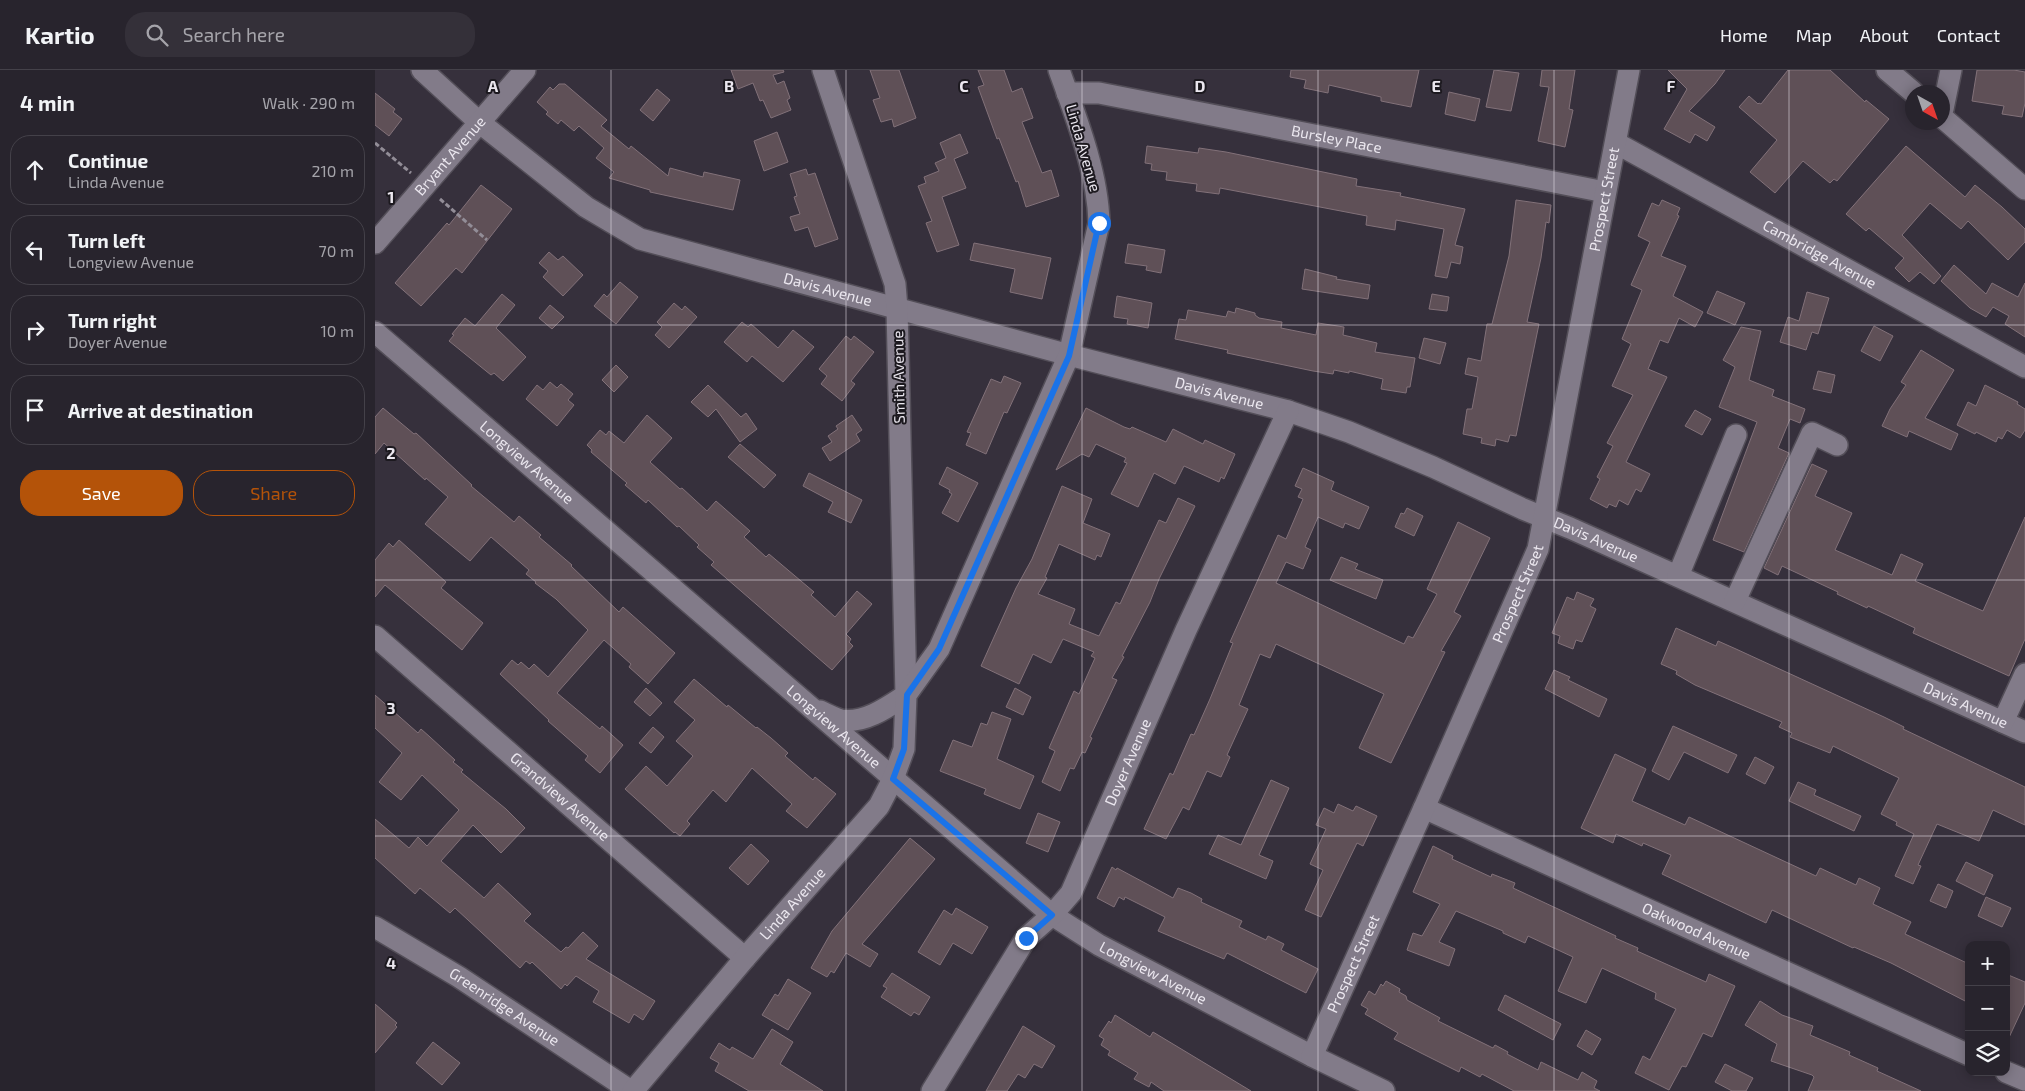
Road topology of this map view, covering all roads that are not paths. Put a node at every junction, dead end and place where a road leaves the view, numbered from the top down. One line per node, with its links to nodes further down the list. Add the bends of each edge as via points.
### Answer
1 (422, 70): 11 (street, Davis Avenue)
2 (525, 70): 11 (street, Bryant Avenue)
3 (823, 70): 17 (street, Smith Avenue, via 895,284)
4 (1059, 70): 10 (street, Linda Avenue)
5 (1629, 70): 13 (street, Prospect Street)
6 (1887, 70): 8 (street)
7 (1951, 70): 9 (street)
8 (1905, 85)
9 (1948, 85)
10 (1067, 92): 15 (street, Bursley Place, via 1099,93); 19 (street, Linda Avenue, via 1099,207 1099,223)
11 (479, 122): 16 (street, Bryant Avenue); 17 (street, Davis Avenue, via 586,207 640,239)
12 (1950, 124): 14 (street)
13 (1616, 143): 15 (street, Prospect Street); 20 (street, Cambridge Avenue)
14 (2025, 189)
15 (1605, 192): 24 (street, Prospect Street)
16 (375, 243)
17 (897, 308): 19 (street, Davis Avenue); 29 (street, Smith Avenue)
18 (375, 332): 30 (street, Longview Avenue)
19 (1069, 356): 21 (street, Davis Avenue); 29 (street, Linda Avenue, via 939,649)
20 (2025, 367)
21 (1288, 411): 24 (street, Davis Avenue, via 1349,432); 35 (street, Doyer Avenue, via 1185,630 1071,893)
22 (1736, 435): 25 (street)
23 (1837, 445): 26 (street, via 1812,433)
24 (1543, 517): 25 (street, Davis Avenue); 34 (street, Prospect Street, via 1538,549)
25 (1678, 576): 26 (street, Davis Avenue)
26 (1735, 601): 31 (street, Davis Avenue)
27 (375, 636): 37 (street, Grandview Avenue)
28 (2025, 674): 31 (street)
29 (907, 695): 30 (street, Linda Avenue, via 880,711 852,720 841,720); 33 (street, Linda Avenue, via 904,749)
30 (808, 706): 33 (street, Longview Avenue)
31 (2003, 722): 32 (street, Davis Avenue)
32 (2025, 732)
33 (893, 779): 35 (street, Longview Avenue); 37 (street, Linda Avenue, via 879,806)
34 (1424, 808): 38 (street, Oakwood Avenue); 39 (street, Prospect Street)
35 (1052, 915): 39 (street, Longview Avenue, via 1099,945); 43 (street, Doyer Avenue, via 1026,938)
36 (375, 927): 42 (street, Greenridge Avenue, via 459,977)
37 (745, 958): 42 (street, Linda Avenue)
38 (1965, 1053)
39 (1312, 1056): 44 (street, Longview Avenue)
40 (2010, 1074): 41 (street)
41 (2025, 1080)
42 (632, 1091)
43 (932, 1091)
44 (1384, 1091)

